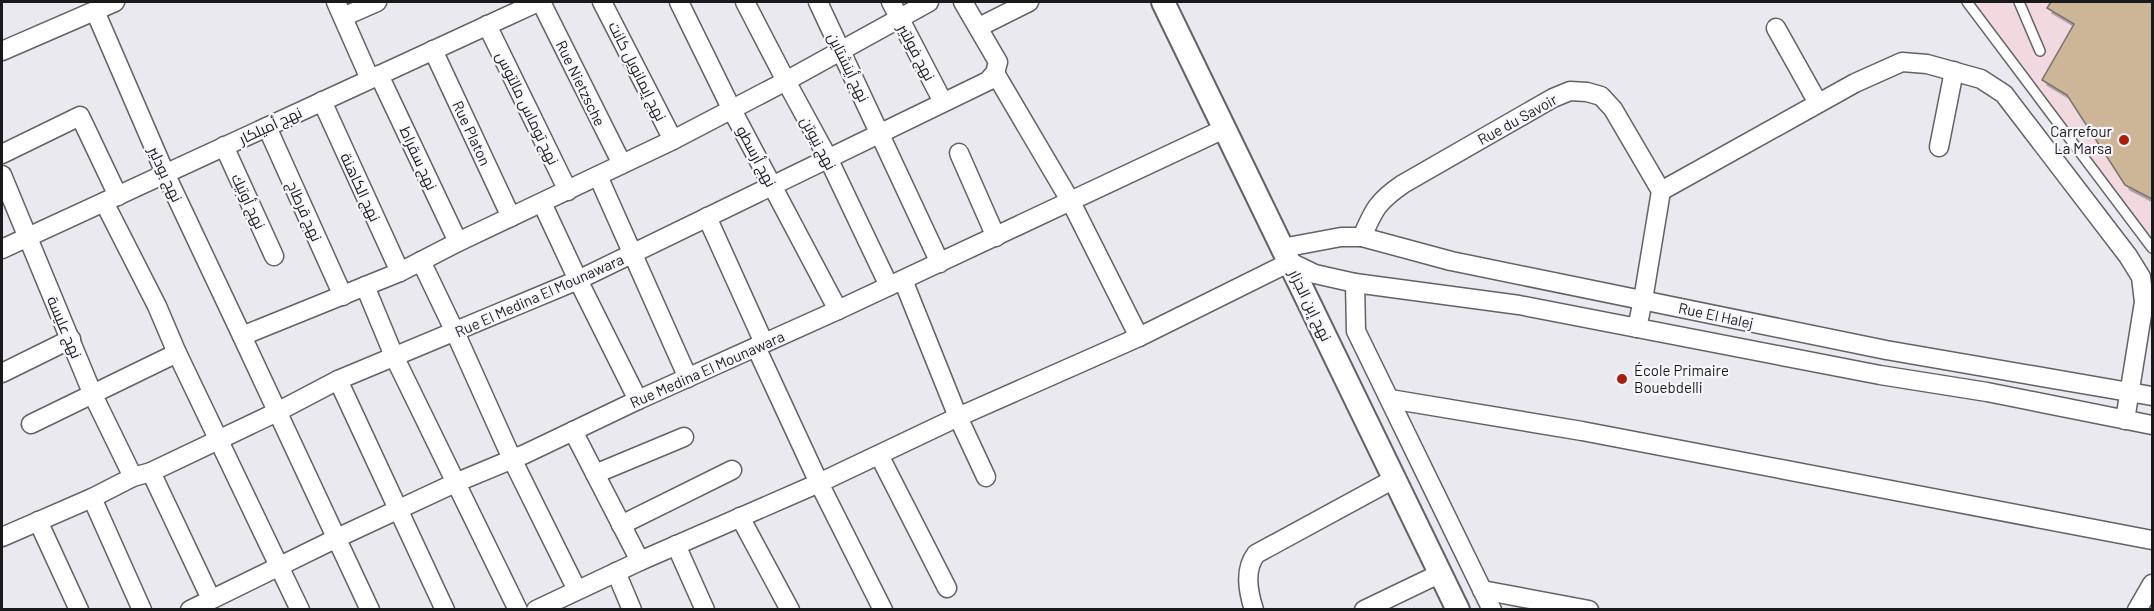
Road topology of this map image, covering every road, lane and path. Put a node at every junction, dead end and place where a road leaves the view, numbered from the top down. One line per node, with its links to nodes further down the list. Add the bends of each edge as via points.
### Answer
1 (116, 2): 16 (street)
2 (377, 2): 15 (street)
3 (539, 2): 18 (street, نهج أميلكار); 42 (street, Rue Nietzsche)
4 (602, 2): 36 (street, نهج إيمانويل كانت)
5 (679, 2): 32 (street, نهج أرسطو)
6 (745, 2): 28 (street, نهج نيوتن)
7 (818, 2): 23 (street, نهج أينشتاين)
8 (891, 2): 17 (street, نهج فولتير)
9 (929, 2): 17 (street)
10 (963, 2): 19 (street)
11 (1029, 2): 19 (street)
12 (1163, 2): 34 (street, نهج إبن الجزار)
13 (1967, 2): 58 (lane)
14 (2019, 2): 24 (lane)
15 (339, 9): 27 (street, نهج سقراط)
16 (95, 11): 22 (street); 43 (street, نهج بودلير)
17 (899, 18): 23 (street); 30 (street, نهج فولتير)
18 (488, 25): 21 (street, نهج أميلكار); 47 (street, نهج توماس مالتوس)
19 (980, 27): 26 (street, via 998,62)
20 (1776, 28): 31 (street)
21 (433, 50): 27 (street, نهج أميلكار); 52 (street, Rue Platon)
22 (2, 51)
23 (841, 51): 28 (street); 35 (street, نهج أينشتاين)
24 (2040, 51)
25 (1954, 71): 31 (street, via 1902,62); 38 (street); 84 (street, via 1981,79 2004,94 2128,256 2140,278 2144,302)
26 (995, 73): 30 (street, Rue El Medina El Mounawara, via 988,81); 50 (street)
27 (375, 77): 29 (street, نهج أميلكار); 57 (street, نهج سقراط)
28 (786, 81): 32 (street); 41 (street, نهج نيوتن)
29 (322, 101): 33 (street, نهج أميلكار); 65 (street, نهج الكاهنة)
30 (943, 102): 35 (street, Rue El Medina El Mounawara)
31 (1818, 103): 48 (street)
32 (732, 110): 36 (street); 46 (street, نهج أرسطو)
33 (267, 127): 37 (street, نهج أميلكار); 70 (street, نهج قرطاج)
34 (1224, 129): 50 (street, Rue Medina El Mounawara); 61 (street, نهج إبن الجزار)
35 (881, 133): 41 (street, Rue El Medina El Mounawara); 64 (street, نهج أينشتاين)
36 (673, 140): 42 (street)
37 (224, 147): 43 (street, نهج أميلكار); 62 (street, نهج أوتيك)
38 (1939, 147)
39 (959, 153): 55 (street)
40 (2, 154): 49 (street, via 80,116)
41 (828, 158): 46 (street, Rue El Medina El Mounawara); 67 (street, نهج نيوتن)
42 (622, 164): 45 (street)
43 (165, 174): 49 (street, نهج أميلكار); 75 (street, نهج بودلير)
44 (2, 175): 54 (street, نهج عليسة)
45 (598, 176): 47 (street); 60 (street)
46 (773, 185): 53 (street, Rue El Medina El Mounawara); 72 (street, نهج أرسطو)
47 (568, 191): 51 (street)
48 (1660, 191): 56 (street, Rue du Savoir, via 1613,109 1601,96 1570,91 1403,184 1375,208); 71 (street)
49 (111, 199): 54 (street, نهج أميلكار); 80 (street)
50 (1071, 202): 55 (street, Rue Medina El Mounawara); 76 (street)
51 (542, 203): 52 (street); 66 (street)
52 (510, 217): 57 (street)
53 (707, 217): 60 (street, Rue El Medina El Mounawara); 78 (street)
54 (27, 237): 59 (street, نهج أميلكار); 77 (street, نهج عليسة)
55 (996, 237): 64 (street, Rue Medina El Mounawara)
56 (1362, 237): 61 (street, Rue El Halej, via 1341,237); 71 (street, Rue El Halej, via 1451,261)
57 (458, 242): 63 (street)
58 (2152, 248)
59 (2, 249)
60 (631, 254): 66 (street, Rue El Medina El Mounawara); 82 (street)
61 (1286, 255): 68 (street, Rue El Halej, via 1315,274); 76 (street); 104 (street, نهج إبن الجزار)
62 (274, 256)
63 (421, 261): 65 (street); 74 (street)
64 (940, 263): 67 (street, Rue Medina El Mounawara)
65 (400, 272): 69 (street)
66 (578, 280): 74 (street, Rue El Medina El Mounawara); 88 (street)
67 (896, 283): 72 (street, Rue Medina El Mounawara); 90 (street, نهج نيوتن)
68 (1355, 283): 73 (street, Rue El Halej, via 1519,305); 87 (street, via 1356,331)
69 (365, 286): 70 (street); 79 (street)
70 (343, 296): 75 (street)
71 (1643, 300): 73 (street); 84 (street, Rue El Halej, via 1886,350)
72 (838, 310): 78 (street, Rue Medina El Mounawara)
73 (1637, 328): 91 (street, Rue El Halej)
74 (455, 332): 79 (street, Rue El Medina El Mounawara); 98 (street)
75 (242, 336): 89 (street, نهج بودلير)
76 (1139, 336): 90 (street)
77 (71, 339): 81 (street); 85 (street, نهج عليسة)
78 (760, 345): 82 (street, Rue Medina El Mounawara); 106 (street)
79 (394, 356): 83 (street, Rue El Medina El Mounawara); 105 (street)
80 (181, 361): 85 (street); 96 (street)
81 (2, 373)
82 (688, 378): 88 (street, Rue Medina El Mounawara)
83 (338, 380): 89 (street, Rue El Medina El Mounawara); 108 (street)
84 (2130, 392): 86 (street, Rue El Halej); 91 (street)
85 (93, 394): 92 (street); 102 (street, نهج عليسة)
86 (2152, 396)
87 (1390, 399): 114 (street, via 1582,431); 123 (street)
88 (638, 400): 94 (street, Rue Medina El Mounawara)
89 (277, 412): 96 (street, Rue El Medina El Mounawara); 113 (street, نهج بودلير)
90 (958, 417): 97 (street); 103 (street, نهج نيوتن)
91 (2125, 420): 93 (street, Rue El Halej)
92 (31, 424)
93 (2152, 425)
94 (573, 431): 98 (street, Rue Medina El Mounawara); 101 (street)
95 (684, 437): 101 (street)
96 (218, 440): 100 (street, Rue El Medina El Mounawara); 117 (street)
97 (879, 454): 106 (street); 121 (street)
98 (512, 459): 105 (street, Rue Medina El Mounawara); 122 (street)
99 (732, 470): 111 (street)
100 (151, 472): 102 (street, Rue El Medina El Mounawara); 124 (street)
101 (595, 474): 111 (street)
102 (133, 477): 107 (street, Rue El Medina El Mounawara)
103 (986, 477)
104 (1394, 478): 119 (street, نهج إبن الجزار); 138 (street, via 1256,554 1248,578)
105 (455, 483): 108 (street, Rue Medina El Mounawara); 132 (street)
106 (819, 483): 109 (street); 137 (street)
107 (92, 498): 110 (street, Rue El Medina El Mounawara); 127 (street)
108 (399, 510): 113 (street, Rue Medina El Mounawara); 131 (street)
109 (741, 517): 115 (street); 136 (street)
110 (38, 521): 112 (street, Rue El Medina El Mounawara); 126 (street)
111 (621, 525): 116 (street)
112 (2, 537)
113 (337, 538): 117 (street, Rue Medina El Mounawara); 130 (street, نهج بودلير)
114 (2152, 540)
115 (676, 545): 116 (street); 135 (street)
116 (640, 561): 118 (street)
117 (279, 567): 124 (street, Rue Medina El Mounawara); 129 (street)
118 (615, 572): 122 (street); 134 (street)
119 (1441, 573): 139 (street); 140 (street, نهج إبن الجزار)
120 (2152, 584): 143 (street)
121 (947, 588)
122 (577, 590): 125 (street)
123 (1482, 590): 141 (street); 142 (street)
124 (222, 601): 128 (street, Rue Medina El Mounawara)
125 (561, 604): 133 (street)
126 (79, 609)
127 (142, 609)
128 (190, 609)
129 (300, 609)
130 (370, 609)
131 (445, 609)
132 (518, 609)
133 (536, 609)
134 (632, 609)
135 (705, 609)
136 (789, 609)
137 (883, 609)
138 (1254, 609)
139 (1364, 609)
140 (1458, 609)
141 (1492, 609)
142 (1589, 609)
143 (2137, 609)

